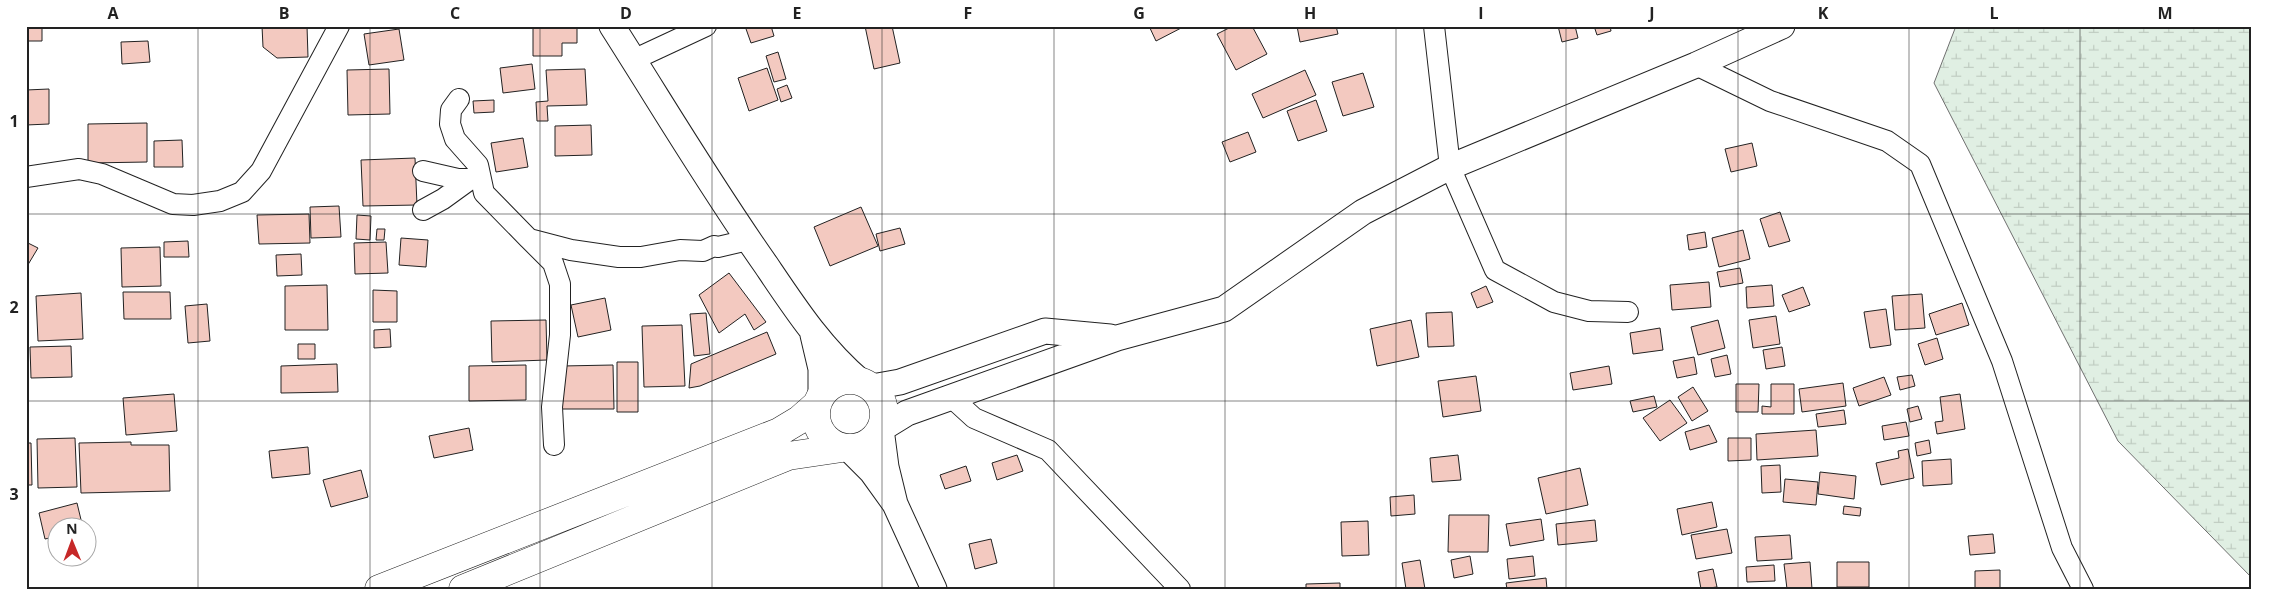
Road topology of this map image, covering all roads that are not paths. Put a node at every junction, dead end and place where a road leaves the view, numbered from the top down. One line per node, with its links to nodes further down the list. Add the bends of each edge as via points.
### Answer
1 (339, 26): 11 (street, via 261,171 242,192 220,201 173,204 102,174 79,170)
2 (612, 26): 6 (street)
3 (706, 26): 6 (street)
4 (1434, 26): 9 (street)
5 (1782, 26): 7 (street)
6 (633, 60): 15 (street)
7 (1696, 65): 9 (street); 30 (street, via 1770,102 1887,141 1920,164 2002,361 2062,548)
8 (459, 98): 12 (street, via 451,110 450,124 455,139 478,165)
9 (1450, 167): 16 (street, via 1495,270 1554,302 1589,311); 18 (street, via 1363,212 1224,309)
10 (422, 171): 12 (street, via 458,179)
11 (26, 177)
12 (477, 178): 13 (street); 14 (street, via 484,193)
13 (423, 210)
14 (529, 239): 15 (street, via 571,250 620,256 703,251); 23 (street, via 553,263 560,284 560,335 552,406)
15 (748, 240): 17 (street)
16 (1628, 312)
17 (813, 333): 19 (street, via 837,362); 21 (street, via 820,369)
18 (1117, 338): 19 (street, via 1045,331 900,382); 20 (street)
19 (866, 384): 21 (main road, via 838,381 828,387); 22 (main road, via 879,396 884,407)
20 (951, 397): 22 (street, via 906,414); 29 (street, via 974,418 1048,450)
21 (818, 400): 24 (main road, via 815,416 818,427 832,444); 26 (main road, via 799,420 779,432)
22 (881, 429): 24 (main road, via 864,445); 25 (street)
23 (554, 445)
24 (845, 448): 25 (street, via 872,472); 27 (main road, via 788,456)
25 (895, 504): 28 (street)
26 (379, 589)
27 (463, 589)
28 (934, 589)
29 (1180, 589)
30 (2083, 589)

